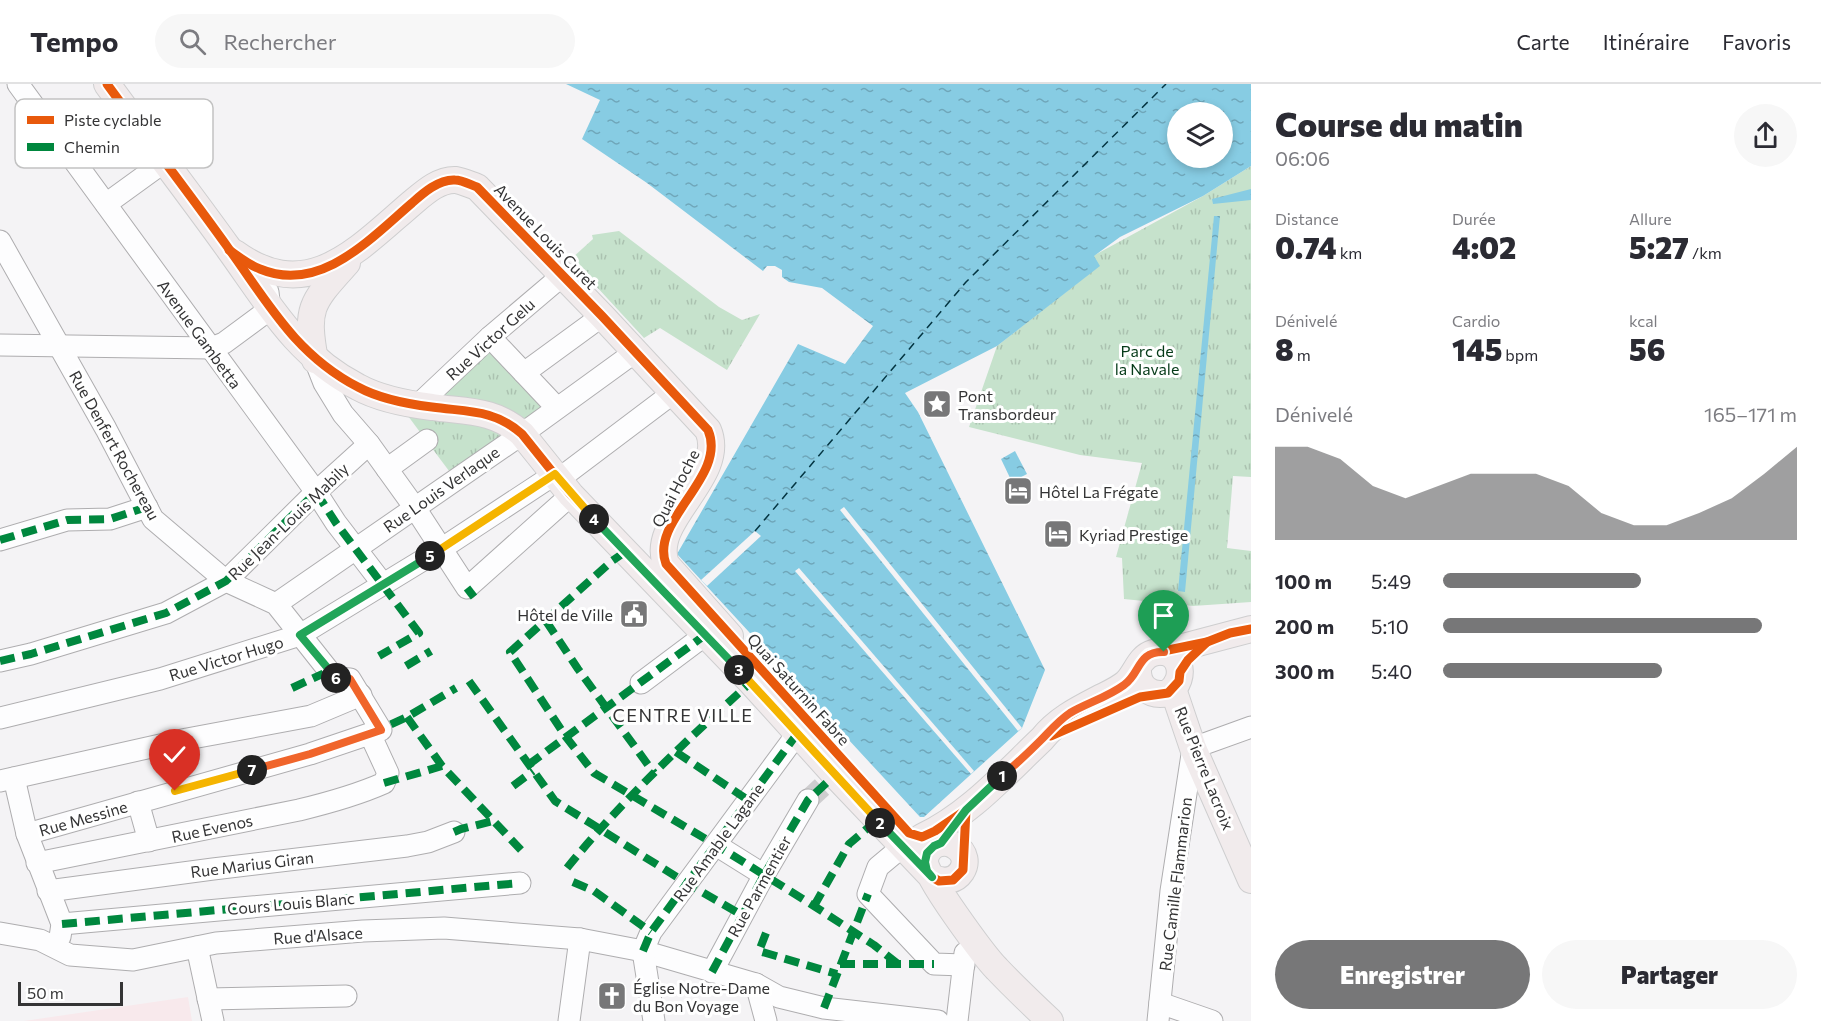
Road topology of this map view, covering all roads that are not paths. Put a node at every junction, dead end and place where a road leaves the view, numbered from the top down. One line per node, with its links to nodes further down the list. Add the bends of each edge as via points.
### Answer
1 (18, 84): 3 (street, Avenue Gambetta)
2 (107, 84): 4 (main road, Quai Saturnin Fabre)
3 (29, 99)
4 (118, 99)
5 (80, 168): 8 (street, Avenue Gambetta)
6 (156, 168): 8 (street)
7 (168, 168): 11 (main road, Quai Saturnin Fabre)
8 (106, 204): 19 (street, Avenue Gambetta)
9 (0, 241): 18 (street, Rue Denfert Rochereau)
10 (365, 243): 12 (main road, Avenue Louis Curet, via 318,272 299,276); 13 (main road, Avenue Louis Curet, via 430,188 455,180 477,187); 21 (main road, Avenue Louis Curet, via 313,306)
11 (229, 250): 12 (main road, Avenue Louis Curet); 14 (main road, Quai Saturnin Fabre)
12 (261, 270): 14 (street)
13 (563, 275): 15 (main road, Avenue Louis Curet); 16 (street, Rue Victor Gelu)
14 (270, 309): 19 (street, via 224,344); 21 (main road, Quai Saturnin Fabre)
15 (602, 316): 20 (main road, Avenue Louis Curet); 22 (street)
16 (490, 337): 22 (street); 24 (street, Rue Victor Gelu)
17 (0, 345): 18 (street)
18 (59, 345): 19 (street); 33 (street, Rue Denfert Rochereau)
19 (211, 348): 32 (street, Avenue Gambetta)
20 (635, 351): 23 (main road, Avenue Louis Curet); 25 (street, Rue Louis Verlaque)
21 (315, 360): 24 (main road, Quai Saturnin Fabre, via 376,396); 29 (street, via 343,414)
22 (524, 372): 25 (street)
23 (673, 393): 27 (main road, Avenue Louis Curet); 31 (street, Rue Victor Hugo)
24 (418, 405): 26 (main road, Quai Saturnin Fabre, via 483,412)
25 (557, 408): 26 (street, Rue Louis Verlaque)
26 (522, 434): 31 (main road, Quai Saturnin Fabre); 34 (street, Rue Louis Verlaque)
27 (711, 438): 38 (main road, Quai Hoche, via 704,471 670,530)
28 (427, 440): 30 (street)
29 (369, 444): 30 (street); 32 (street, Rue Jean-Louis Mabily)
30 (387, 469): 34 (street)
31 (562, 483): 37 (street, Rue Victor Hugo); 37 (street, via 467,588); 44 (main road, Quai Saturnin Fabre)
32 (316, 492): 36 (street, Avenue Gambetta); 39 (street, Rue Jean-Louis Mabily)
33 (147, 507): 35 (street, via 110,519 67,520); 39 (street, Rue Denfert Rochereau, via 153,519)
34 (414, 508): 36 (street, Rue Louis Verlaque); 37 (street)
35 (0, 540)
36 (355, 549): 40 (street, Avenue Gambetta); 41 (street, Rue Louis Verlaque)
37 (441, 549): 40 (street, Rue Victor Hugo)
38 (663, 551): 67 (main road, Quai Saturnin Fabre, via 666,564 699,603 909,833)
39 (226, 581): 41 (street, Rue Denfert Rochereau); 47 (street, Rue Jean-Louis Mabily, via 166,613)
40 (382, 584): 43 (street, Rue Victor Hugo)
41 (276, 604): 43 (street, Rue Denfert Rochereau)
42 (1251, 629): 45 (main road)
43 (300, 635): 51 (street, Rue Denfert Rochereau, via 336,678 350,679); 52 (street, Rue Victor Hugo, via 160,679)
44 (705, 635): 49 (street); 55 (main road, Quai Saturnin Fabre)
45 (1207, 642): 46 (main road); 50 (main road)
46 (1164, 652): 48 (main road, via 1149,654); 50 (main road, via 1176,659)
47 (0, 661)
48 (1138, 668): 50 (main road, via 1143,687); 56 (main road, via 1124,685 1070,714)
49 (641, 683)
50 (1169, 685): 56 (main road); 57 (main road, Rue Pierre Lacroix)
51 (361, 695): 54 (street, Rue Denfert Rochereau); 58 (street, via 311,716 187,739)
52 (0, 717)
53 (1251, 727): 57 (street)
54 (375, 732): 59 (street, Rue Denfert Rochereau, via 388,773); 61 (street, Rue Messine)
55 (797, 734): 60 (main road, Quai Saturnin Fabre); 66 (street, Rue Amable Lagane)
56 (1042, 740): 62 (main road)
57 (1193, 748): 71 (main road, Rue Pierre Lacroix); 88 (street, Rue Camille Flammarion, via 1171,891)
58 (7, 780): 64 (street)
59 (384, 783): 65 (street, Rue Evenos, via 299,810)
60 (822, 787): 67 (main road, Quai Saturnin Fabre); 70 (street, Rue Parmentier)
61 (138, 802): 64 (street, Rue Messine); 65 (street)
62 (966, 810): 67 (main road); 67 (main road, via 935,831)
63 (454, 832): 73 (street, Rue Marius Giran, via 407,846)
64 (27, 834): 69 (street)
65 (149, 841): 68 (street, Rue Evenos)
66 (716, 845): 70 (street); 82 (street, Rue Amable Lagane, via 651,932)
67 (932, 845): 72 (main road, Quai Saturnin Fabre); 72 (main road, via 964,865 959,876 946,882); 83 (street, via 878,867 868,894 934,964)
68 (103, 850): 69 (street, Rue Evenos); 73 (street)
69 (37, 864): 75 (street)
70 (764, 874): 84 (street, Rue Parmentier)
71 (1250, 874)
72 (932, 877): 79 (main road, Quai Saturnin Fabre)
73 (108, 883): 75 (street, Rue Marius Giran)
74 (520, 883): 76 (street, Cours Louis Blanc)
75 (48, 891): 76 (street)
76 (62, 924): 81 (street)
77 (0, 933): 81 (street, Rue d'Alsace, via 40,940)
78 (580, 939): 80 (street, Rue d'Alsace, via 444,928 363,931); 82 (street, Rue d'Alsace); 90 (street)
79 (977, 943): 83 (street, via 966,949); 95 (main road, Quai Saturnin Fabre, via 995,967)
80 (197, 947): 81 (street, Rue d'Alsace, via 133,960 70,955); 87 (street)
81 (58, 950)
82 (643, 951): 84 (street, Rue d'Alsace); 91 (street)
83 (964, 965): 94 (street)
84 (712, 972): 85 (street, Rue d'Alsace)
85 (756, 984): 92 (street); 93 (street, Rue d'Alsace, via 779,997 824,1008)
86 (346, 996): 87 (street)
87 (208, 999): 89 (street)
88 (1159, 1012): 96 (street)
89 (213, 1021)
90 (569, 1021)
91 (654, 1021)
92 (766, 1021)
93 (938, 1021)
94 (957, 1021)
95 (1050, 1021)
96 (1212, 1021)

